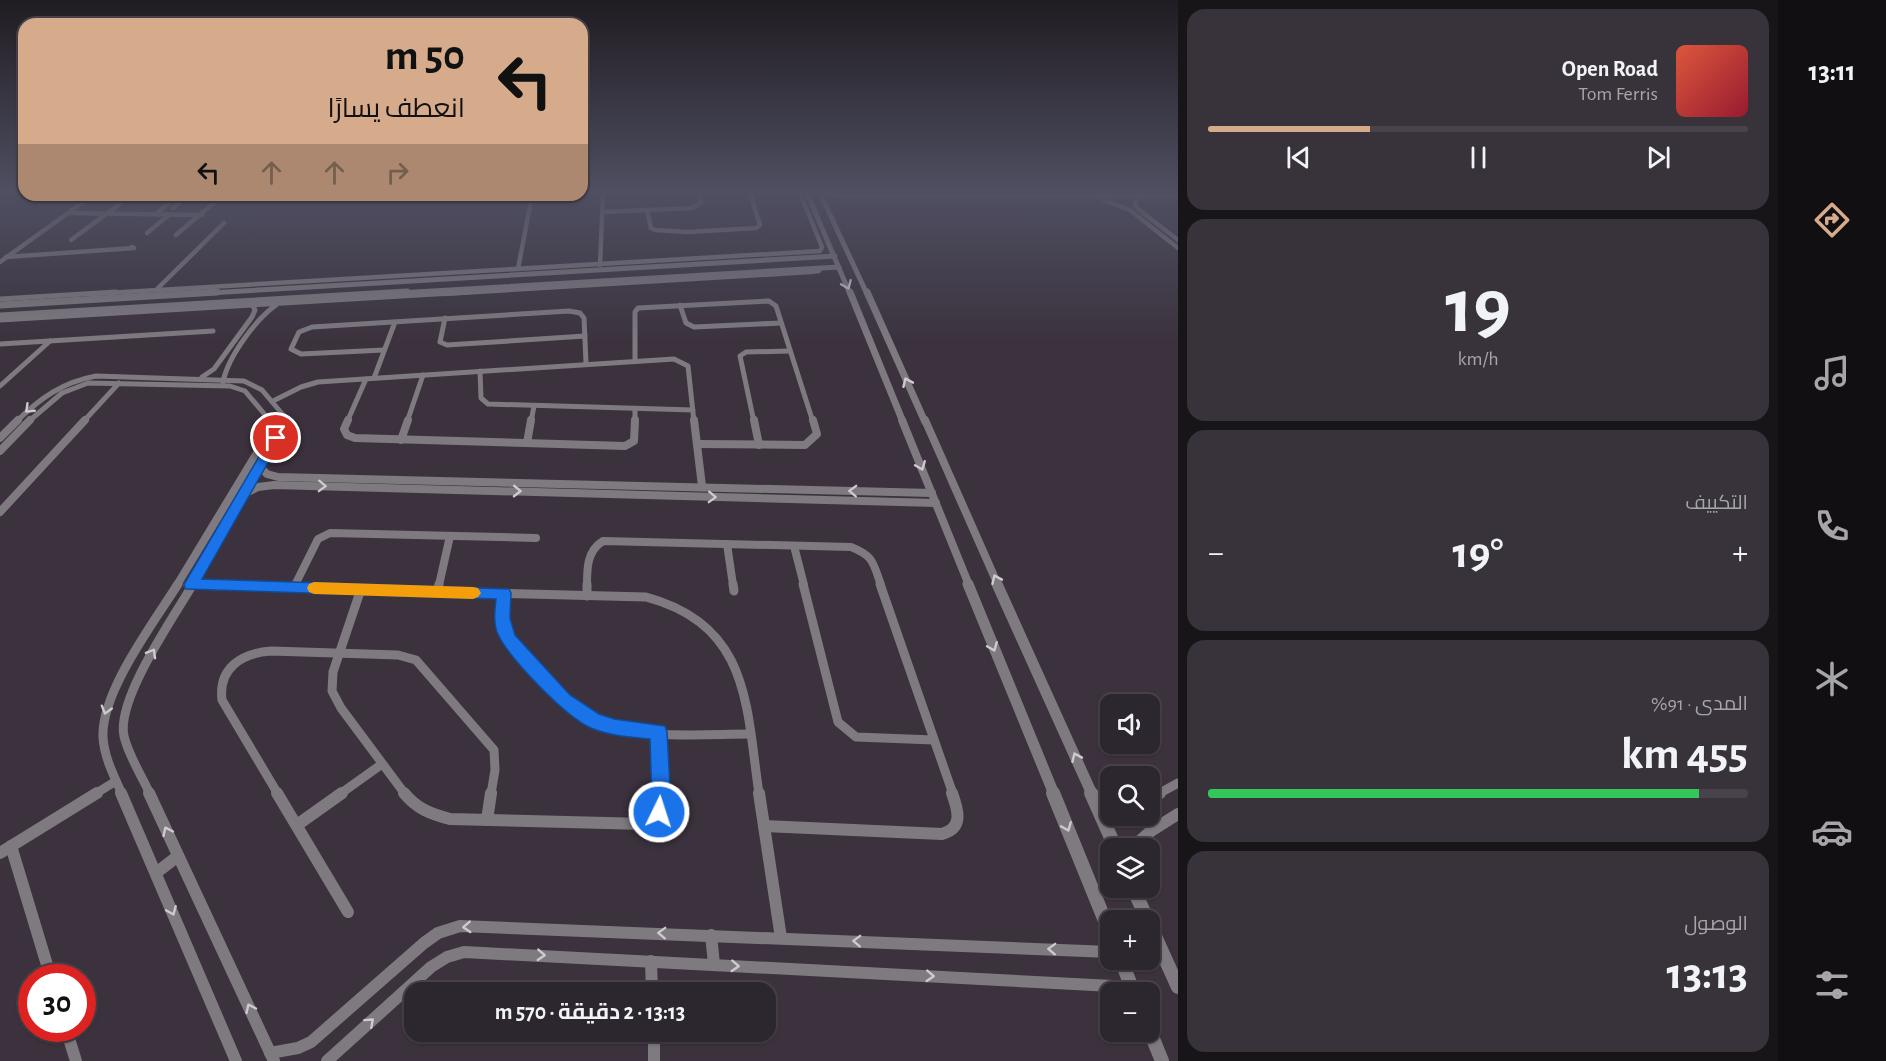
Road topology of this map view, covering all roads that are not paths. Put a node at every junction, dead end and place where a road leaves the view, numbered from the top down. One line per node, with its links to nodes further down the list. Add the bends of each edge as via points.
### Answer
1 (27, 243): 10 (street)
2 (205, 243): 20 (street)
3 (523, 243): 18 (street)
4 (601, 243): 16 (street)
5 (820, 243): 12 (street)
6 (829, 243): 13 (street)
7 (844, 243): 30 (street)
8 (1164, 243): 11 (street)
9 (62, 252): 9 (street, via 129,250 134,248); 10 (street); 14 (street)
10 (12, 253): 14 (street)
11 (1178, 254)
12 (817, 255): 13 (street); 16 (street); 19 (street)
13 (835, 256): 17 (street)
14 (6, 257): 15 (street)
15 (0, 262)
16 (600, 265): 18 (street)
17 (840, 267): 22 (street); 29 (street, one-way to 29)
18 (518, 269): 19 (street)
19 (268, 286): 20 (street); 23 (street); 24 (street)
20 (156, 290): 21 (street)
21 (0, 299)
22 (277, 302): 23 (street); 46 (street, via 226,367)
23 (262, 303): 26 (street); 27 (street)
24 (0, 305)
25 (680, 305): 32 (street, via 763,300 776,306); 32 (street, via 686,323 694,327); 41 (street, via 636,310)
26 (253, 306): 27 (street); 47 (street, via 252,317 214,369)
27 (0, 318)
28 (445, 318): 31 (street); 36 (street, via 573,311 584,318); 36 (street, via 440,342 447,345)
29 (861, 319): 30 (street); 34 (street)
30 (880, 320): 35 (street)
31 (395, 322): 39 (street); 39 (street, via 307,328 299,332 291,349 301,354)
32 (781, 322): 40 (street)
33 (213, 332): 37 (street)
34 (867, 333): 35 (street); 64 (street, one-way to 64)
35 (886, 334): 86 (street, one-way to 35)
36 (585, 336): 42 (street)
37 (50, 341): 38 (street); 50 (street)
38 (0, 344)
39 (384, 350): 45 (street)
40 (790, 351): 59 (street, via 746,352 740,356); 59 (street, via 816,438 805,445)
41 (635, 360): 42 (street); 54 (street, via 669,358 687,364)
42 (586, 363): 43 (street)
43 (480, 371): 44 (street); 52 (street, via 484,403)
44 (423, 375): 45 (street); 55 (street)
45 (370, 378): 51 (street, via 313,383); 55 (street, via 345,433 355,438)
46 (225, 379): 47 (street); 49 (street); 51 (street, via 253,384)
47 (197, 381): 48 (street); 49 (street); 56 (street, one-way to 56, via 96,376 75,379 48,392)
48 (119, 383): 56 (street, via 88,383 62,391); 65 (street)
49 (216, 385): 70 (street, via 245,391 270,419 272,428)
50 (0, 386)
51 (273, 402): 61 (street, via 284,422)
52 (534, 406): 53 (street); 57 (street)
53 (634, 409): 54 (street); 57 (street, via 634,438 628,445)
54 (693, 410): 58 (street)
55 (401, 440): 57 (street)
56 (3, 441): 60 (street)
57 (527, 443)
58 (697, 444): 59 (street); 62 (street)
59 (759, 445)
60 (0, 451)
61 (260, 467): 62 (street, via 278,477); 63 (street)
62 (702, 486): 64 (street, one-way to 62)
63 (245, 494): 64 (street, one-way to 64, via 274,485); 71 (street)
64 (934, 498): 98 (street, one-way to 98)
65 (0, 512)
66 (450, 536): 67 (street); 72 (street, via 330,533 315,544); 75 (street)
67 (536, 538)
68 (727, 544): 69 (street); 74 (street); 77 (street, via 603,541 589,554)
69 (794, 546): 81 (street, via 851,547 872,558); 81 (street, via 838,722 856,737)
70 (177, 585): 71 (street); 83 (street, one-way to 83, via 118,682 104,713 102,741)
71 (191, 585): 72 (street); 96 (street, one-way to 71, via 124,738 122,718 136,683)
72 (294, 588): 73 (street)
73 (361, 590): 75 (street); 78 (street)
74 (734, 591)
75 (436, 592): 76 (street)
76 (504, 593): 77 (street); 79 (street, via 504,630 564,700 604,724)
77 (587, 596): 80 (street, via 657,599 702,623 728,651 737,669)
78 (339, 653): 82 (street, via 332,682 335,700); 89 (street, via 408,656 423,667 494,750); 90 (street, via 254,652 232,665 220,684 222,700)
79 (658, 732): 80 (street); 89 (street, via 662,804 653,820 645,824)
80 (750, 734): 91 (street)
81 (934, 740): 91 (street, via 958,812 959,821 950,832)
82 (382, 764): 89 (street, via 420,809 439,818); 90 (street)
83 (116, 781): 94 (street); 97 (street)
84 (1178, 783): 85 (street)
85 (1160, 793)
86 (1094, 796): 87 (street); 92 (street)
87 (1100, 797)
88 (1178, 814): 93 (street)
89 (487, 820)
90 (297, 825): 99 (street)
91 (764, 826): 101 (street)
92 (1111, 838)
93 (1143, 838)
94 (11, 846): 95 (street); 105 (street)
95 (0, 853)
96 (178, 856): 97 (street); 113 (street, one-way to 96)
97 (156, 873): 115 (street, one-way to 115)
98 (1101, 910)
99 (348, 912)
100 (711, 935): 101 (street); 106 (street); 113 (street, one-way to 113, via 473,926 448,929 424,943 311,1042)
101 (781, 938): 103 (street, one-way to 101)
102 (1160, 947): 108 (street)
103 (1100, 952)
104 (651, 961): 106 (street); 107 (street); 116 (street, one-way to 104, via 431,966 447,957 464,952)
105 (47, 964)
106 (714, 964): 109 (street, one-way to 109)
107 (652, 982)
108 (1178, 987)
109 (1100, 988)
110 (70, 1042): 114 (street)
111 (654, 1042): 117 (street)
112 (1154, 1042): 118 (street)
113 (272, 1057)
114 (76, 1061)
115 (236, 1061)
116 (327, 1061)
117 (654, 1061)
118 (1162, 1061)

